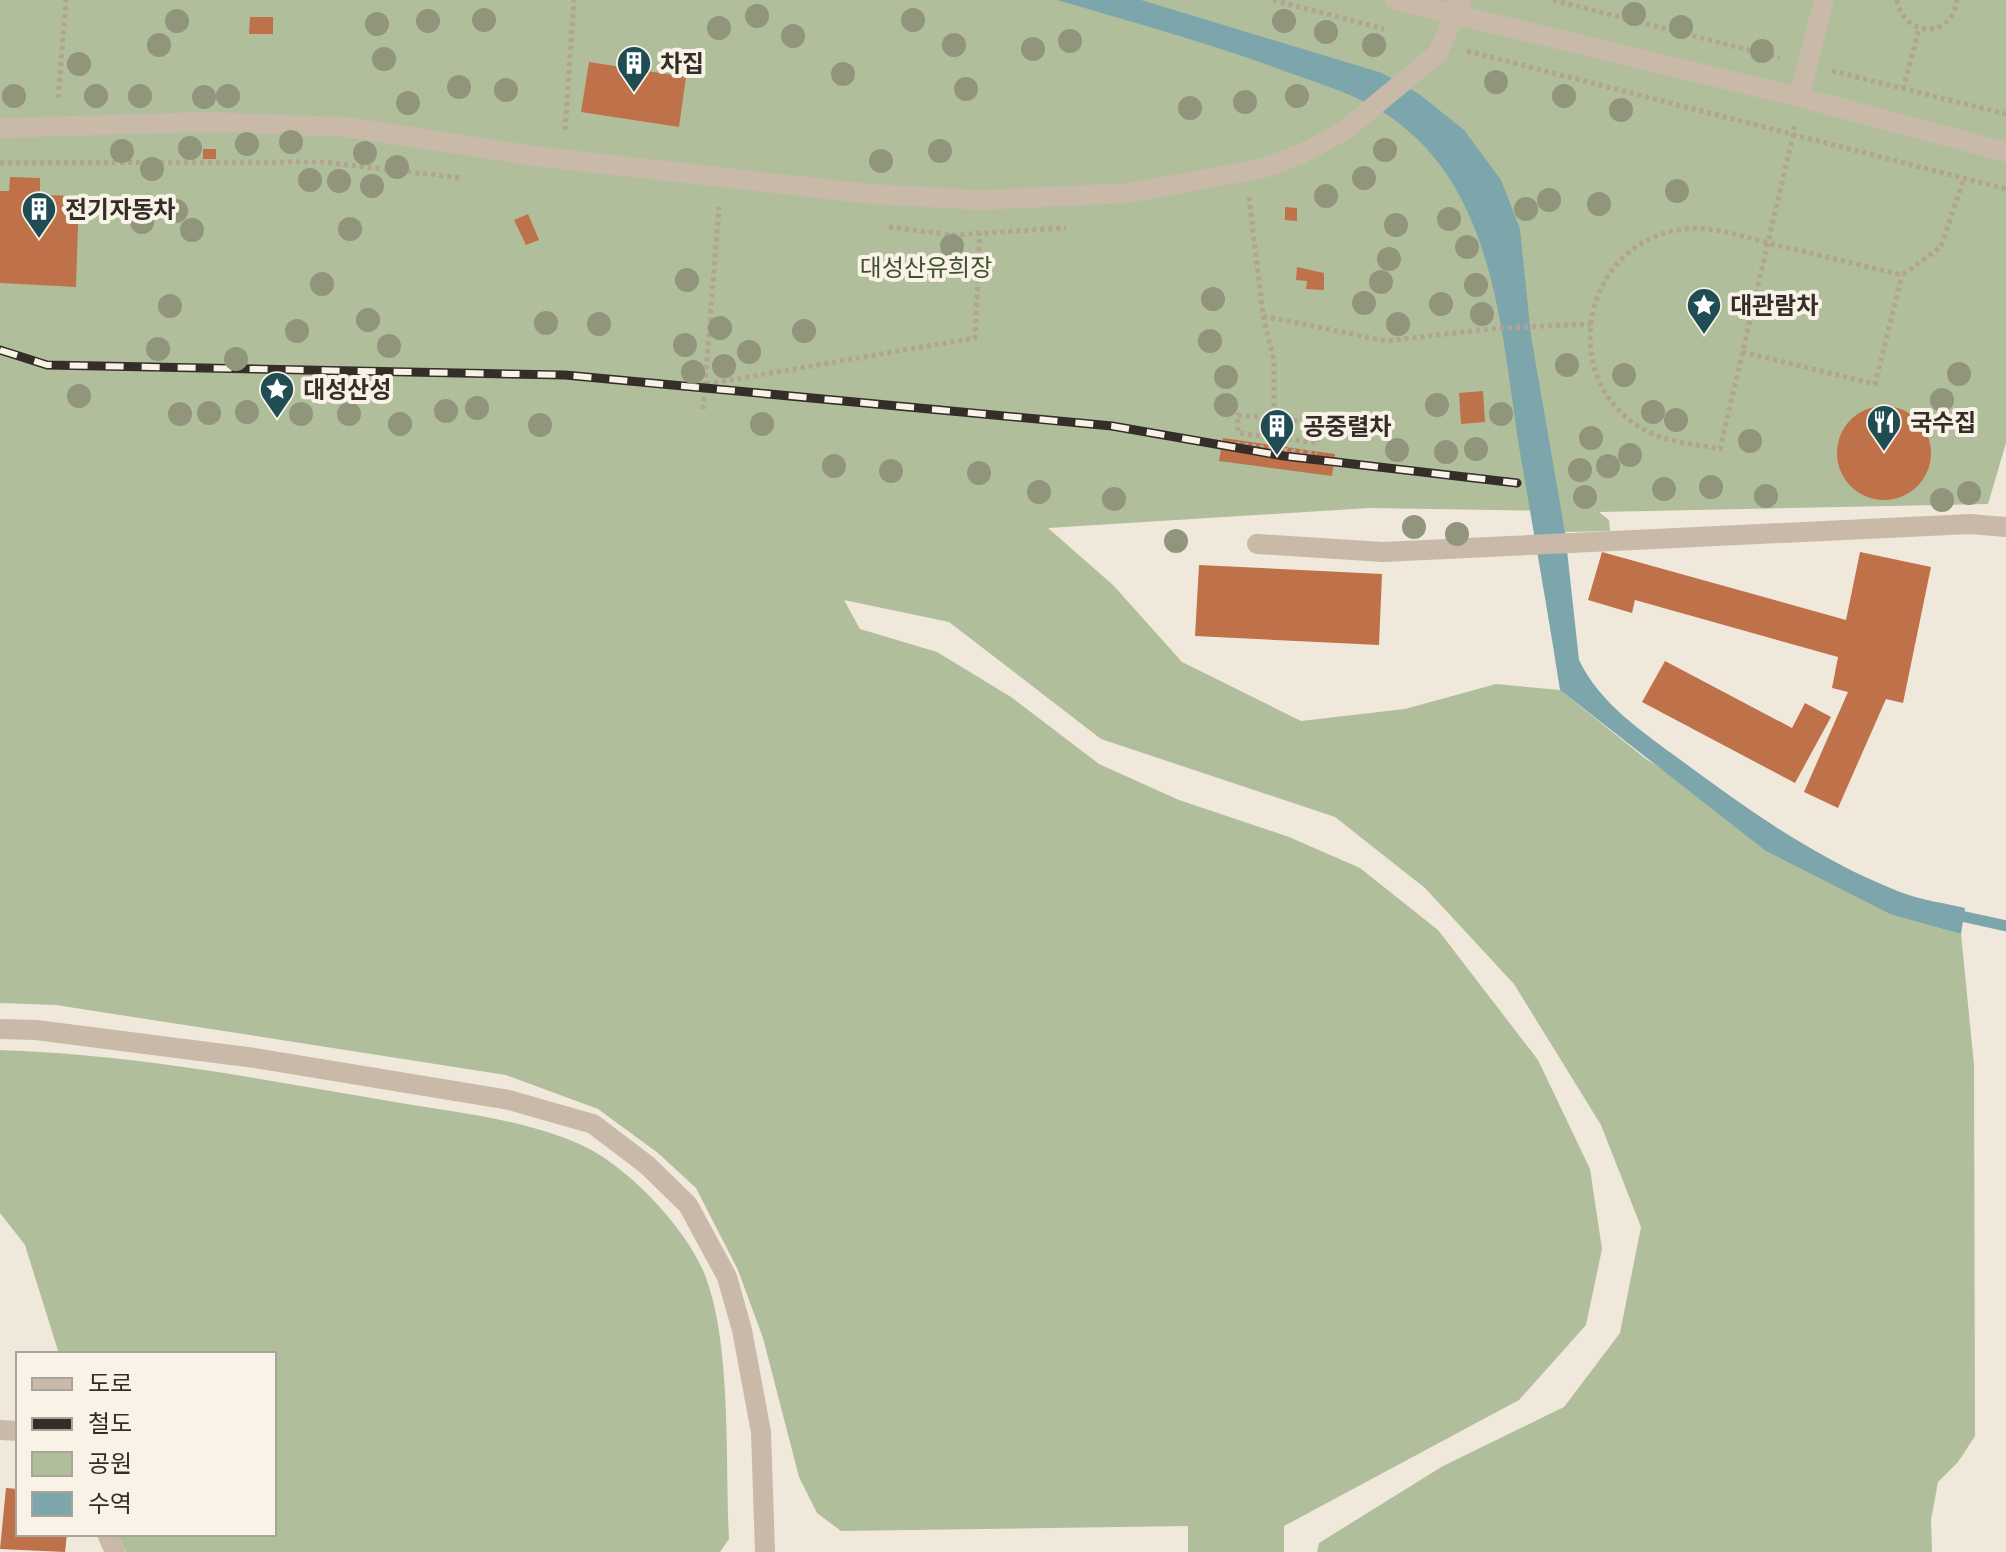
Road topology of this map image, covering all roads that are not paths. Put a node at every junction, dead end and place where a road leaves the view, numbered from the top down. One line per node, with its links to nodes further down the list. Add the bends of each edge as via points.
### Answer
1 (1395, 0): 3 (street)
2 (1824, 0): 4 (street)
3 (1458, 8): 4 (street); 5 (street, via 1438,53 1344,131 1303,153 1246,171 1129,193 982,200 871,194 563,159 346,127 205,122)
4 (1799, 97): 6 (street)
5 (0, 128)
6 (2006, 152)
7 (2006, 527): 8 (street, via 1970,524 1383,552)
8 (1257, 544)
9 (0, 1029): 10 (street, via 255,1058 509,1100 593,1124 688,1205 727,1277 761,1432)
10 (765, 1552)

